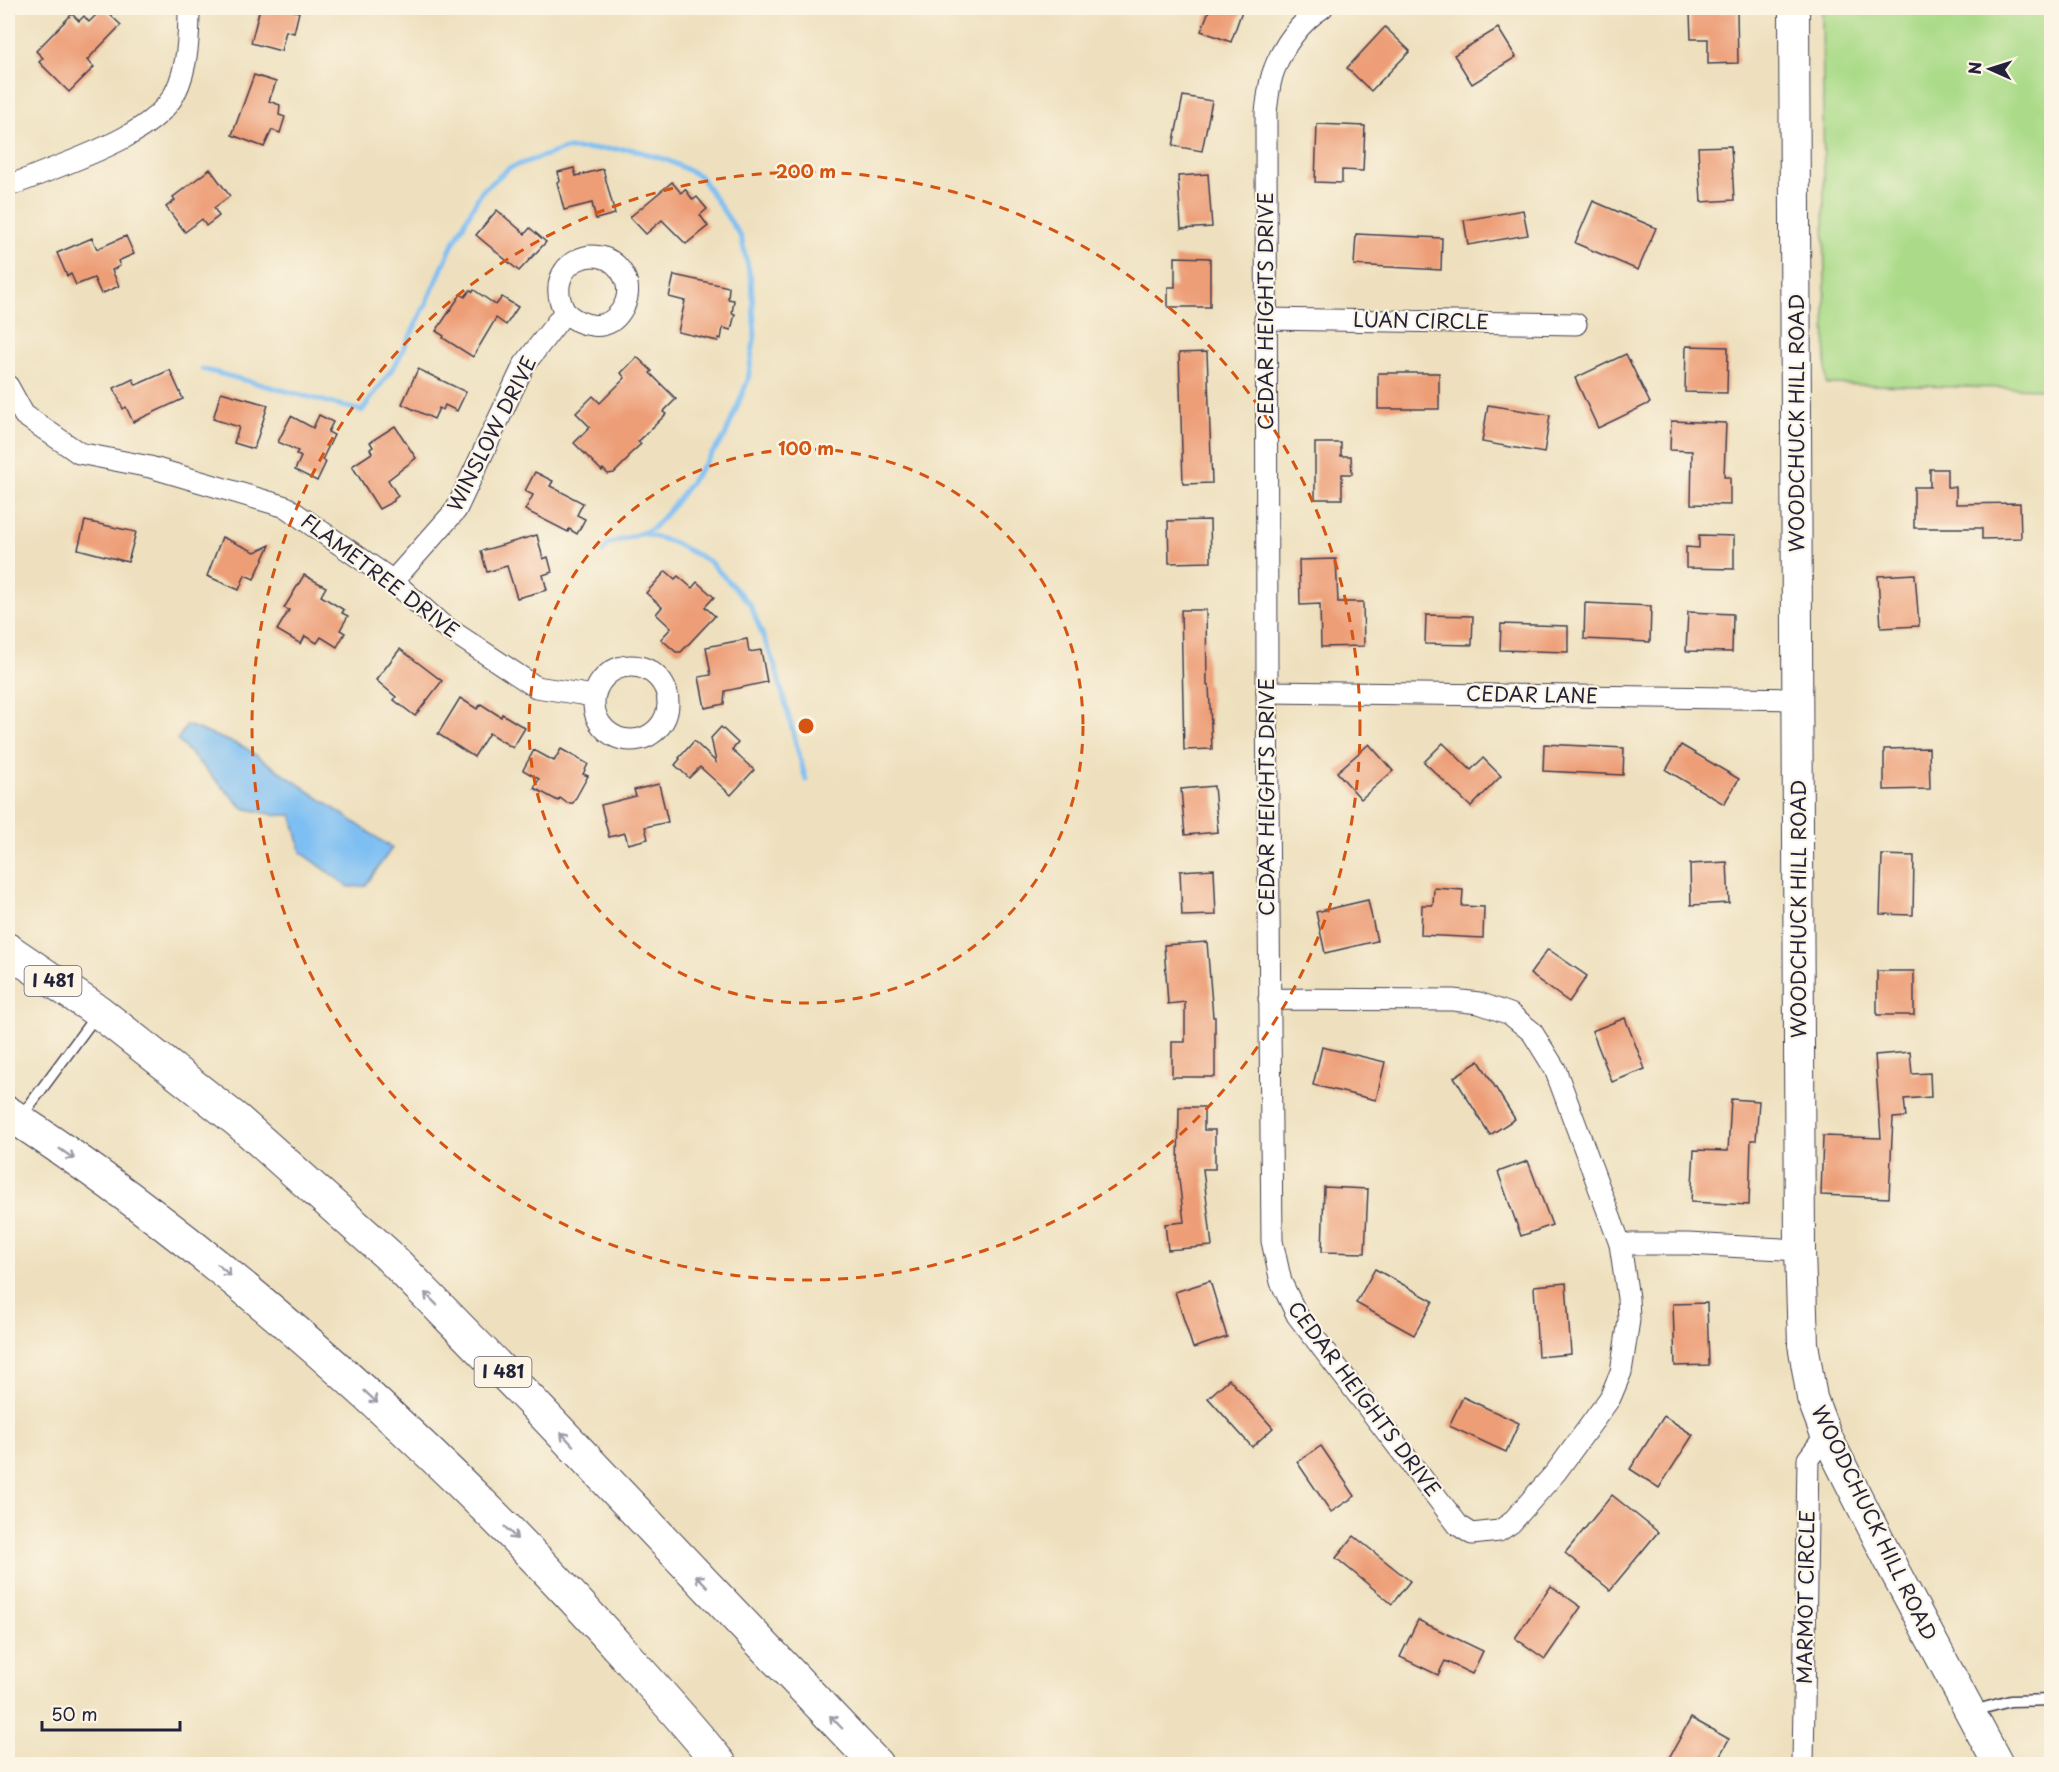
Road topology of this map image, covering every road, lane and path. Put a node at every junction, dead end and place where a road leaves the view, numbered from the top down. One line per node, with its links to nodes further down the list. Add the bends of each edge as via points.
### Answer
1 (189, 8): 4 (street, via 184,66 175,94 157,117 124,138 30,178)
2 (1322, 8): 6 (street, CEDAR HEIGHTS DRIVE, via 1287,43 1273,71 1266,112)
3 (1794, 8): 12 (street, WOODCHUCK HILL ROAD)
4 (8, 183)
5 (565, 312): 9 (street, WINSLOW DRIVE, via 524,366 456,510)
6 (1265, 319): 7 (street, LUAN CIRCLE); 10 (street, CEDAR HEIGHTS DRIVE)
7 (1576, 324)
8 (8, 386): 9 (street, FLAMETREE DRIVE, via 24,415 79,453 150,467 286,507)
9 (393, 580): 11 (street, FLAMETREE DRIVE, via 441,624 536,687)
10 (1266, 692): 12 (street, CEDAR LANE); 14 (street, CEDAR HEIGHTS DRIVE)
11 (594, 696)
12 (1798, 699): 18 (street, WOODCHUCK HILL ROAD)
13 (8, 950): 15 (highway, I 481)
14 (1269, 999): 17 (street, via 1453,1000 1479,1003 1510,1014 1532,1032 1555,1069); 17 (street, CEDAR HEIGHTS DRIVE, via 1272,1241 1281,1282 1297,1315 1458,1525 1472,1534 1498,1531 1511,1523 1556,1472 1610,1398 1621,1371 1629,1320)
15 (99, 1012): 16 (lane); 23 (highway, I 481, one-way to 15, via 388,1255 238,1121)
16 (13, 1116): 22 (highway, one-way to 22, via 209,1257 420,1442 561,1583)
17 (1620, 1244): 18 (street)
18 (1800, 1250): 19 (street, WOODCHUCK HILL ROAD, via 1803,1344 1812,1398)
19 (1826, 1435): 21 (street, WOODCHUCK HILL ROAD); 24 (street, MARMOT CIRCLE, via 1809,1459)
20 (2052, 1700): 21 (lane, via 1995,1703)
21 (1970, 1713): 25 (street, WOODCHUCK HILL ROAD)
22 (720, 1764)
23 (876, 1764)
24 (1803, 1764)
25 (1998, 1764)

